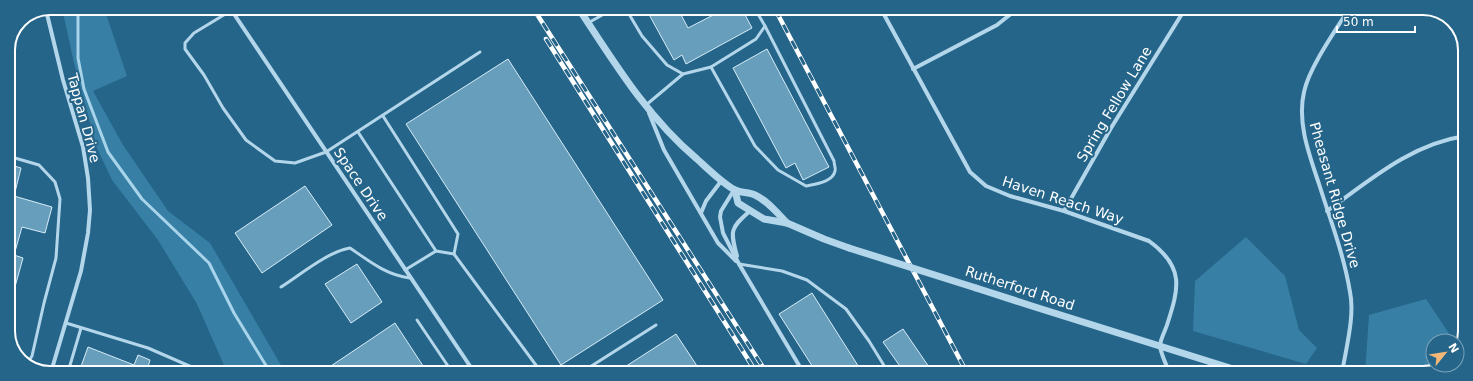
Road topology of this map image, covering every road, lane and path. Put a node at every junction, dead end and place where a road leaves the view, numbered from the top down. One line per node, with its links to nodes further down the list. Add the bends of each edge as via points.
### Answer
1 (47, 15): 38 (street, Tappan Drive, via 83,147 90,210 81,271)
2 (222, 15): 22 (lane, via 194,33 185,43 185,49 246,140 275,161 296,163)
3 (235, 15): 22 (street, Space Drive)
4 (584, 15): 12 (street, Rutherford Road)
5 (601, 15): 12 (lane)
6 (630, 15): 17 (lane, via 642,36 667,65)
7 (759, 15): 13 (lane)
8 (884, 15): 16 (street, Haven Reach Way)
9 (1010, 15): 16 (street, via 997,25)
10 (1181, 15): 27 (street, Spring Fellow Lane, via 1111,128)
11 (1345, 15): 28 (street, Pheasant Ridge Drive, via 1311,73 1302,105 1304,136)
12 (588, 22): 18 (street, Rutherford Road, via 626,81)
13 (765, 26): 15 (lane, via 756,40); 15 (lane, via 834,161 836,171 832,177 824,182 806,186 778,170 755,146)
14 (480, 52): 19 (lane)
15 (711, 67): 17 (lane)
16 (913, 68): 27 (street, Haven Reach Way, via 970,172 986,186 1004,194)
17 (683, 74): 18 (lane)
18 (646, 105): 24 (street, Rutherford Road, via 695,158); 29 (street, via 664,150)
19 (383, 116): 20 (lane); 32 (lane, via 458,234)
20 (358, 132): 22 (lane); 31 (lane)
21 (1458, 138): 28 (street, via 1432,144 1394,163)
22 (326, 152): 34 (street, Space Drive)
23 (15, 158): 42 (lane, via 39,165 55,182 60,199 56,258)
24 (722, 180): 25 (street, Rutherford Road); 29 (street, via 706,201)
25 (735, 190): 26 (street, Rutherford Road, via 738,203); 30 (street, Rutherford Road, via 766,201); 33 (street, via 721,211 720,217 723,234)
26 (750, 211): 30 (street, Rutherford Road, via 764,219); 33 (street, via 736,224 732,233)
27 (1064, 211): 41 (street, Haven Reach Way, via 1149,241 1160,248 1168,258 1174,268 1177,282 1176,299)
28 (1327, 211): 54 (street, Pheasant Ridge Drive, via 1351,298)
29 (701, 214): 33 (street, via 718,243)
30 (787, 223): 41 (street, Rutherford Road, bridge, via 849,248)
31 (436, 251): 32 (lane); 34 (lane)
32 (454, 254): 48 (lane)
33 (739, 264): 50 (street); 51 (lane, via 782,271 807,280 846,309)
34 (405, 270): 35 (street, Space Drive)
35 (410, 278): 36 (lane, via 398,276 372,264 350,248 331,255); 47 (street, Space Drive)
36 (281, 287)
37 (417, 320): 46 (lane)
38 (66, 323): 40 (lane); 43 (street, Tappan Drive)
39 (656, 325): 49 (lane)
40 (81, 328): 44 (lane); 45 (lane, via 148,348)
41 (1160, 345): 52 (street); 53 (street, Rutherford Road)
42 (30, 359)
43 (53, 366)
44 (70, 366)
45 (189, 366)
46 (448, 366)
47 (470, 366)
48 (537, 366)
49 (591, 366)
50 (799, 366)
51 (884, 366)
52 (1167, 366)
53 (1224, 366)
54 (1343, 366)

